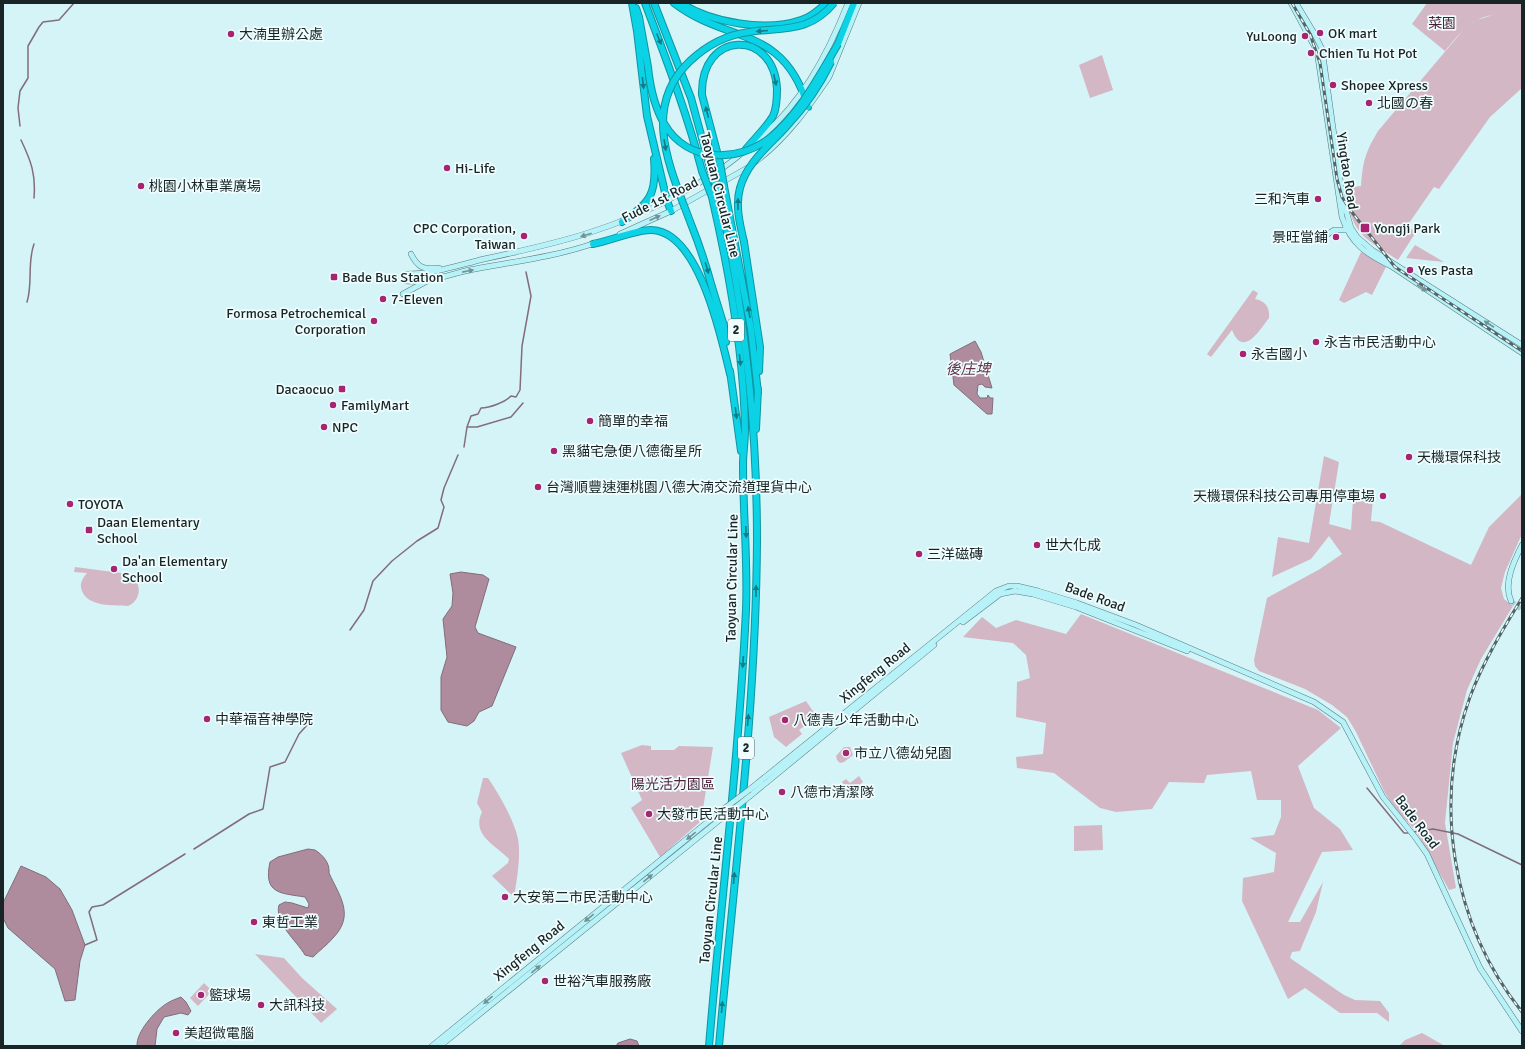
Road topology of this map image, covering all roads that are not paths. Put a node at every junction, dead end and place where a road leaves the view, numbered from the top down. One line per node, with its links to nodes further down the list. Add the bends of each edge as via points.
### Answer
1 (633, 3): 13 (highway, bridge, via 639,17 650,84 658,112 665,126 680,142 695,152 734,155 753,149 771,137 808,92); 18 (highway, one-way to 18)
2 (645, 3): 37 (highway, Taoyuan Circular Line / 2, one-way to 37, bridge, via 674,77 712,197 729,281 739,354 745,431)
3 (654, 3): 36 (highway, Taoyuan Circular Line / 2, bridge, via 691,98 719,194 742,318)
4 (674, 3): 15 (highway, via 696,16 761,43 773,51 793,72)
5 (681, 3): 6 (highway, via 728,22 770,24 803,20)
6 (826, 3)
7 (834, 3): 34 (highway, one-way to 34, bridge, via 825,14 804,25 749,32 719,40 708,46 678,74 664,108 663,126 667,158 698,240 724,326)
8 (848, 3): 14 (main road, Fude 1st Road, via 833,41)
9 (854, 3): 13 (highway)
10 (859, 3): 16 (main road, Fude 1st Road, via 829,77)
11 (1290, 3): 23 (main road, Yingtao Road, via 1318,51 1339,201)
12 (1296, 3): 32 (main road, Yingtao Road, one-way to 12, via 1372,250 1354,233 1343,200 1322,49)
13 (838, 44): 35 (highway, one-way to 13, bridge, via 760,347 738,207 741,183 750,166 793,120 818,85)
14 (810, 80): 15 (main road, Fude 1st Road); 16 (main road, via 808,88)
15 (803, 90): 17 (highway); 19 (main road, Fude 1st Road, via 762,137)
16 (819, 91): 17 (main road, Fude 1st Road)
17 (808, 107): 21 (main road, Fude 1st Road, via 776,144 748,168)
18 (652, 138): 20 (highway); 22 (highway, via 652,194 638,211)
19 (746, 150): 20 (main road, Fude 1st Road, via 728,166); 35 (highway, one-way to 19, bridge, via 751,329 720,163 702,95 705,68 710,60 731,45 745,45 758,51 770,62 776,81 773,115)
20 (667, 201): 21 (highway); 22 (main road, Fude 1st Road)
21 (671, 211): 25 (main road, Fude 1st Road, one-way to 21)
22 (622, 222): 27 (main road, Fude 1st Road, one-way to 27, via 563,242)
23 (1346, 230): 24 (main road, via 1334,230); 33 (main road, Yingtao Road, one-way to 33, via 1353,241 1379,260)
24 (1326, 236)
25 (593, 244): 29 (main road, Fude 1st Road, one-way to 25); 34 (highway, via 651,229 667,233 674,238 689,257 703,284)
26 (412, 254): 27 (main road, via 416,263 425,269)
27 (464, 264): 28 (main road, Fude 1st Road, via 435,272)
28 (407, 274)
29 (430, 280): 30 (main road, Fude 1st Road); 31 (main road)
30 (406, 281)
31 (403, 294)
32 (1522, 345)
33 (1522, 353)
34 (730, 374): 37 (highway, one-way to 37)
35 (758, 393): 36 (highway)
36 (754, 449): 45 (highway, Taoyuan Circular Line / 2, one-way to 36, via 756,608)
37 (743, 465): 44 (highway, Taoyuan Circular Line / 2, one-way to 44, via 746,608 729,847)
38 (1522, 545): 39 (main road, via 1508,580)
39 (1511, 601)
40 (944, 635): 41 (main road, Bade Road, via 996,591 1009,586 1038,591 1135,627 1303,696 1343,722 1382,797 1427,854 1480,968); 42 (main road, Xingfeng Road, one-way to 42, bridge, via 721,811); 43 (main road, Xingfeng Road, one-way to 40, bridge, via 750,796)
41 (1522, 1031)
42 (432, 1046)
43 (440, 1046)
44 (709, 1046)
45 (718, 1046)

